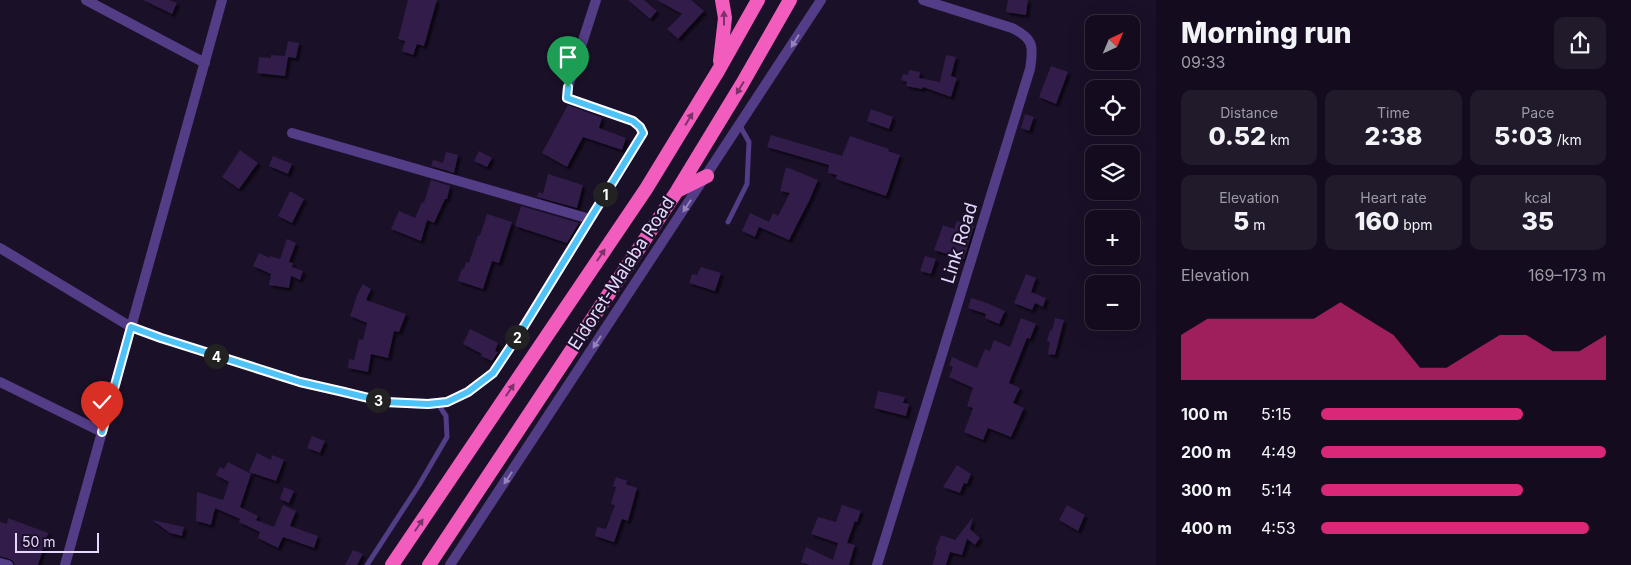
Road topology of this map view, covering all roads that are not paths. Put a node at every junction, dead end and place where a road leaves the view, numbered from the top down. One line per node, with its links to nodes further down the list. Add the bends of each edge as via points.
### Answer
1 (86, 0): 9 (street)
2 (222, 0): 9 (street)
3 (596, 0): 15 (street, via 567,98 633,121 643,133)
4 (722, 0): 10 (highway, one-way to 4, via 725,18)
5 (758, 0): 10 (highway, Eldoret-Malaba Road)
6 (790, 0): 14 (highway, Eldoret-Malaba Road, one-way to 14)
7 (822, 0): 11 (street, Eldoret-Malaba Road, one-way to 11)
8 (923, 0): 29 (street, Link Road, via 1024,34 1031,42 1032,58)
9 (205, 63): 18 (street)
10 (718, 71): 26 (highway, Eldoret-Malaba Road, one-way to 10, via 646,189)
11 (740, 126): 13 (street, Eldoret-Malaba Road); 16 (lane, via 749,142 747,184)
12 (292, 133): 15 (street)
13 (707, 176): 14 (highway); 28 (street, Eldoret-Malaba Road, one-way to 28)
14 (677, 192): 27 (highway, Eldoret-Malaba Road)
15 (590, 219): 20 (street, via 493,373 468,392)
16 (728, 222)
17 (0, 248): 18 (street)
18 (131, 327): 20 (street, via 308,384 385,402); 21 (street)
19 (0, 382): 21 (street)
20 (438, 403): 25 (lane, via 446,416 447,437)
21 (102, 432): 24 (street)
22 (0, 563): 23 (street)
23 (8, 565)
24 (65, 565)
25 (367, 565)
26 (392, 565)
27 (429, 565)
28 (450, 565)
29 (877, 565)

